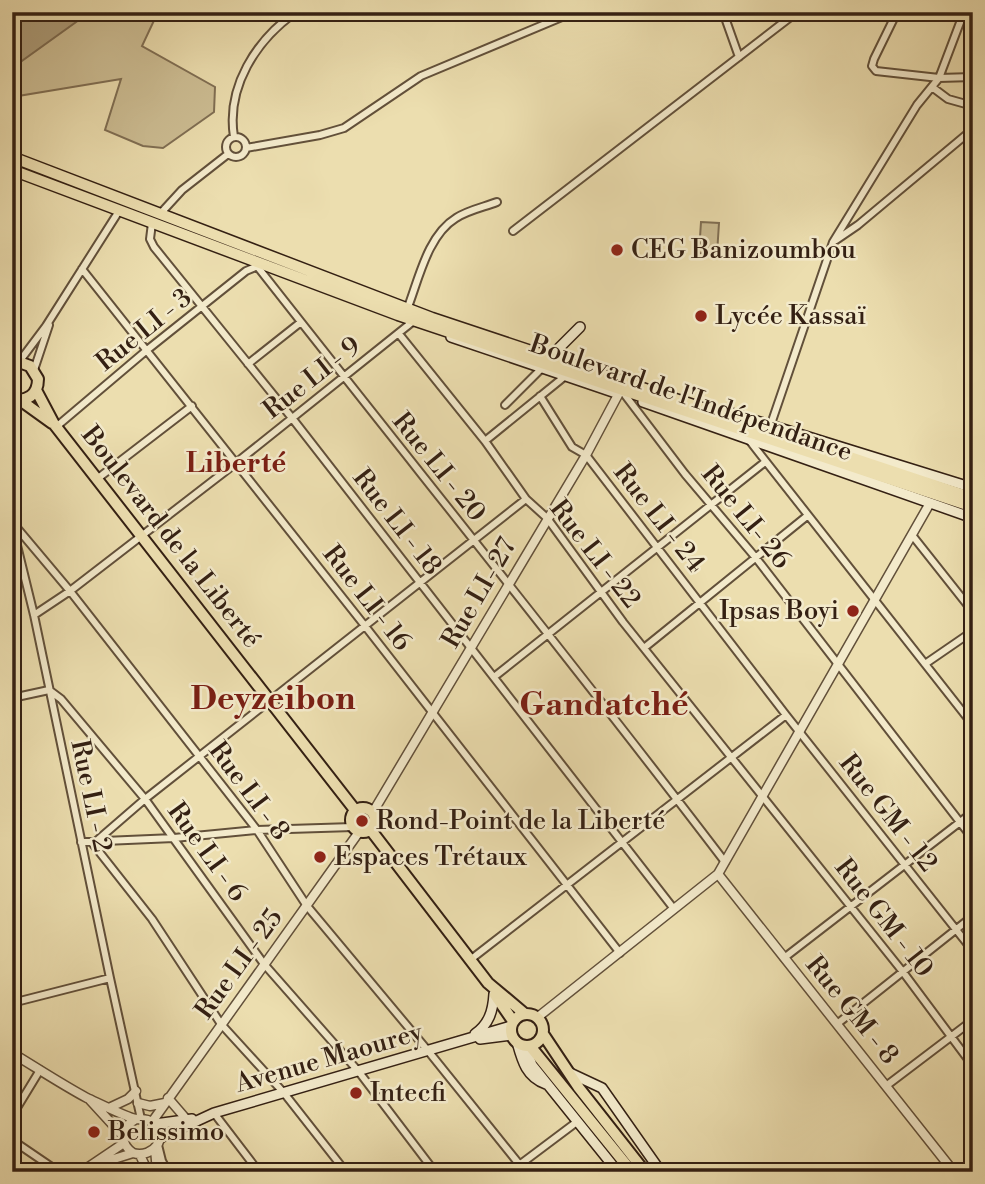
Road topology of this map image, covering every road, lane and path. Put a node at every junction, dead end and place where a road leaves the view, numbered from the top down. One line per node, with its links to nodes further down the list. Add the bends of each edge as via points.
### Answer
1 (296, 12): 15 (street, via 267,37 249,62 236,93)
2 (574, 12): 16 (street, via 421,76 344,128)
3 (723, 12): 9 (street)
4 (783, 12): 8 (street)
5 (797, 12): 8 (street)
6 (897, 12): 11 (street, via 873,69)
7 (964, 12): 11 (street)
8 (785, 21): 9 (street)
9 (739, 57): 24 (street)
10 (973, 77): 11 (street)
11 (939, 78): 12 (street)
12 (932, 88): 13 (street, via 948,99); 25 (street)
13 (973, 106)
14 (973, 129): 25 (street)
15 (234, 137): 16 (street, via 243,140); 17 (street, via 227,142)
16 (246, 148): 17 (street, via 237,157)
17 (228, 154): 22 (street)
18 (12, 156): 22 (main road, Boulevard de l'Indépendance)
19 (12, 170): 21 (main road, Boulevard de l'Indépendance)
20 (497, 202): 29 (street, via 460,216 438,236)
21 (119, 211): 23 (main road, Boulevard de l'Indépendance); 27 (street)
22 (160, 214): 29 (main road, Boulevard de l'Indépendance)
23 (152, 223): 26 (main road, Boulevard de l'Indépendance); 28 (street, Rue LI - 18, via 151,243)
24 (513, 231)
25 (833, 242): 52 (street)
26 (260, 265): 28 (street, Rue LI - 3); 29 (main road, Boulevard de l'Indépendance); 31 (street, Rue LI - 20)
27 (82, 269): 30 (street); 35 (street, Rue LI - 16)
28 (202, 307): 35 (street, Rue LI - 3); 38 (street, Rue LI - 18)
29 (402, 309): 32 (main road, Boulevard de l'Indépendance); 36 (main road, Boulevard de l'Indépendance); 46 (main road, Boulevard de l'Indépendance)
30 (52, 317): 37 (street); 40 (street)
31 (302, 322): 38 (street); 41 (street, Rue LI - 20)
32 (411, 323): 34 (street, Rue LI - 9); 39 (main road, Boulevard de l'Indépendance)
33 (580, 327): 36 (main road)
34 (399, 334): 41 (street, Rue LI - 9); 56 (street, Rue LI - 22)
35 (148, 350): 49 (street, Rue LI - 16); 53 (street, Rue LI - 3)
36 (552, 354): 50 (main road, Boulevard de l'Indépendance)
37 (15, 363): 40 (highway)
38 (248, 364): 51 (street, Rue LI - 18)
39 (541, 369): 42 (main road, Boulevard de l'Indépendance); 48 (street)
40 (34, 370): 43 (highway)
41 (345, 377): 51 (street, Rue LI - 9); 75 (street, Rue LI - 20)
42 (564, 377): 44 (main road, Boulevard de l'Indépendance); 45 (street)
43 (36, 390): 47 (highway, via 27,399); 53 (highway, Boulevard de la Liberté)
44 (622, 394): 55 (main road, Boulevard de l'Indépendance); 58 (street, Rue LI- 27); 67 (street, Rue LI- 26)
45 (540, 396): 56 (street); 58 (street, Rue LI - 24, via 572,447)
46 (652, 396): 50 (main road); 54 (main road); 62 (main road)
47 (14, 399): 53 (highway, Boulevard de la Liberté)
48 (505, 405)
49 (192, 406): 60 (street, Rue LI - 16); 61 (street)
50 (710, 407): 52 (main road, Boulevard de l'Indépendance)
51 (292, 418): 60 (street, Rue LI - 9); 78 (street, Rue LI - 18)
52 (771, 424): 63 (main road, Boulevard de l'Indépendance)
53 (55, 426): 61 (highway, Boulevard de la Liberté)
54 (733, 427): 57 (main road); 62 (main road)
55 (748, 439): 57 (main road, Boulevard de l'Indépendance); 59 (street)
56 (485, 441): 65 (street, Rue LI - 22)
57 (781, 450): 66 (main road, Boulevard de l'Indépendance)
58 (586, 455): 70 (street, Rue LI- 27); 76 (street, Rue LI - 24)
59 (765, 462): 67 (street); 69 (street)
60 (236, 463): 74 (street, Rue LI - 9); 86 (street, Rue LI - 16)
61 (97, 480): 74 (highway, Boulevard de la Liberté)
62 (923, 485): 64 (main road); 68 (main road)
63 (973, 488)
64 (973, 498)
65 (526, 499): 70 (street, Rue LI - 22); 75 (street)
66 (930, 503): 71 (main road, Boulevard de l'Indépendance); 73 (street)
67 (712, 506): 76 (street); 77 (street, Rue LI- 26)
68 (973, 507)
69 (807, 516): 77 (street); 83 (street)
70 (547, 518): 79 (street, Rue LI- 27); 81 (street, Rue LI - 22)
71 (973, 518)
72 (12, 523): 80 (street, Rue LI - 8); 85 (street, Rue LI - 2)
73 (912, 535): 83 (street); 84 (street)
74 (141, 536): 80 (street, Rue LI - 9); 96 (highway, Boulevard de la Liberté)
75 (474, 542): 78 (street); 79 (street, Rue LI - 20)
76 (657, 548): 81 (street); 82 (street, Rue LI - 24)
77 (756, 558): 82 (street); 91 (street, Rue LI- 26)
78 (420, 583): 86 (street); 89 (street, Rue LI - 18)
79 (507, 585): 88 (street, Rue LI - 20); 89 (street, Rue LI- 27)
80 (69, 591): 85 (street, Rue LI - 9); 102 (street, Rue LI - 8)
81 (601, 593): 88 (street); 90 (street, Rue LI - 22)
82 (699, 602): 90 (street); 98 (street, Rue LI - 24)
83 (874, 602): 91 (street); 92 (street)
84 (973, 612)
85 (34, 615): 94 (street, Rue LI - 2)
86 (365, 626): 96 (street); 97 (street, Rue LI - 16)
87 (973, 631): 92 (street)
88 (548, 634): 93 (street); 105 (street, Rue LI - 20)
89 (471, 648): 93 (street, Rue LI - 18); 97 (street, Rue LI- 27)
90 (644, 648): 101 (street, Rue LI - 22)
91 (837, 664): 100 (street); 109 (street, Rue LI- 26)
92 (925, 664): 99 (street)
93 (494, 677): 115 (street, Rue LI - 18)
94 (49, 690): 95 (street); 104 (street, Rue LI - 6, via 69,707); 114 (street, Rue LI - 2)
95 (12, 698)
96 (270, 701): 102 (street); 106 (highway, Boulevard de la Liberté)
97 (433, 713): 107 (street, Rue LI- 27); 120 (street, Rue LI - 16)
98 (786, 715): 100 (street, Rue LI - 24); 101 (street)
99 (973, 725)
100 (800, 731): 103 (street); 118 (street, Rue GM - 12)
101 (731, 757): 103 (street, Rue LI - 22); 105 (street)
102 (200, 758): 104 (street); 111 (street, Rue LI - 8)
103 (762, 796): 117 (street); 122 (street, Rue GM - 10)
104 (145, 799): 112 (street, Rue LI - 6); 116 (street)
105 (677, 799): 115 (street); 117 (street, Rue LI - 20)
106 (355, 810): 107 (highway); 110 (highway, via 351,820)
107 (373, 812): 110 (highway, via 375,819)
108 (973, 812): 109 (street)
109 (960, 822): 113 (street, Rue LI- 26); 118 (street)
110 (361, 829): 111 (street); 121 (street, Rue LI - 25); 129 (highway)
111 (257, 830): 112 (street); 121 (street, Rue LI - 8)
112 (174, 838): 116 (street); 130 (street, Rue LI - 6)
113 (973, 839)
114 (81, 842): 116 (street); 132 (street, Rue LI - 2)
115 (621, 842): 120 (street); 123 (street, Rue LI - 18)
116 (93, 844): 139 (street, via 152,919)
117 (725, 862): 119 (street)
118 (904, 864): 122 (street); 125 (street, Rue GM - 12)
119 (718, 874): 123 (street); 128 (street, Rue GM - 8)
120 (567, 885): 127 (street, Rue LI - 16); 129 (street)
121 (307, 906): 130 (street, Rue LI - 25); 145 (street, Rue LI - 8)
122 (850, 907): 128 (street); 131 (street, Rue GM - 10)
123 (674, 909): 127 (street)
124 (973, 916): 125 (street)
125 (956, 929): 126 (street, Rue GM - 12); 131 (street)
126 (973, 951)
127 (620, 953): 137 (street)
128 (784, 958): 140 (street, Rue GM - 8)
129 (470, 960): 133 (highway)
130 (264, 964): 139 (street, Rue LI - 25); 149 (street, Rue LI - 6)
131 (903, 972): 140 (street); 143 (street, Rue GM - 10)
132 (110, 978): 135 (street); 152 (street, Rue LI - 2)
133 (488, 983): 134 (highway); 136 (highway)
134 (494, 994): 142 (highway); 144 (main road, via 484,1026)
135 (12, 1003)
136 (525, 1014): 137 (highway); 142 (highway)
137 (538, 1017): 141 (highway)
138 (973, 1020): 143 (street)
139 (221, 1024): 153 (street); 155 (street, Rue LI - 25)
140 (836, 1024): 151 (street, Rue GM - 8)
141 (543, 1034): 142 (highway, via 538,1042); 150 (highway)
142 (518, 1036): 144 (main road, Avenue Maourey); 163 (main road, via 530,1073 551,1086); 181 (highway)
143 (950, 1037): 147 (street, Rue GM - 10); 151 (street)
144 (468, 1039): 145 (main road, Avenue Maourey)
145 (429, 1052): 149 (main road, Avenue Maourey); 169 (street, Rue LI - 8)
146 (12, 1053): 148 (street)
147 (973, 1066)
148 (40, 1070): 154 (street); 159 (street)
149 (359, 1072): 153 (main road, Avenue Maourey); 178 (street, Rue LI - 6)
150 (569, 1073): 182 (highway); 183 (main road, via 602,1087)
151 (886, 1086): 184 (street, Rue GM - 8)
152 (136, 1091): 156 (street, Rue LI - 2); 157 (street)
153 (284, 1093): 158 (main road, Avenue Maourey); 177 (street)
154 (88, 1098): 157 (street); 166 (street)
155 (166, 1101): 156 (street, via 150,1106); 162 (street); 164 (street, Rue LI - 25)
156 (138, 1103): 161 (street, Rue LI - 2)
157 (111, 1107): 161 (street)
158 (215, 1113): 160 (main road, Avenue Maourey); 176 (street)
159 (12, 1116)
160 (201, 1118): 162 (main road, Avenue Maourey); 167 (main road, Avenue Maourey)
161 (139, 1119): 164 (street); 166 (street, via 125,1128)
162 (187, 1120): 164 (main road, Avenue Maourey)
163 (578, 1121): 169 (street); 180 (main road)
164 (153, 1123): 167 (street)
165 (12, 1140): 171 (street)
166 (123, 1140): 168 (street); 170 (street)
167 (158, 1144): 168 (street); 174 (street); 175 (street)
168 (137, 1154): 170 (street); 173 (street)
169 (519, 1164): 179 (street)
170 (94, 1165): 172 (street)
171 (59, 1172)
172 (81, 1172)
173 (148, 1172)
174 (157, 1172)
175 (168, 1172)
176 (259, 1172)
177 (345, 1172)
178 (435, 1172)
179 (510, 1172)
180 (618, 1172)
181 (632, 1172)
182 (645, 1172)
183 (661, 1172)
184 (954, 1172)

